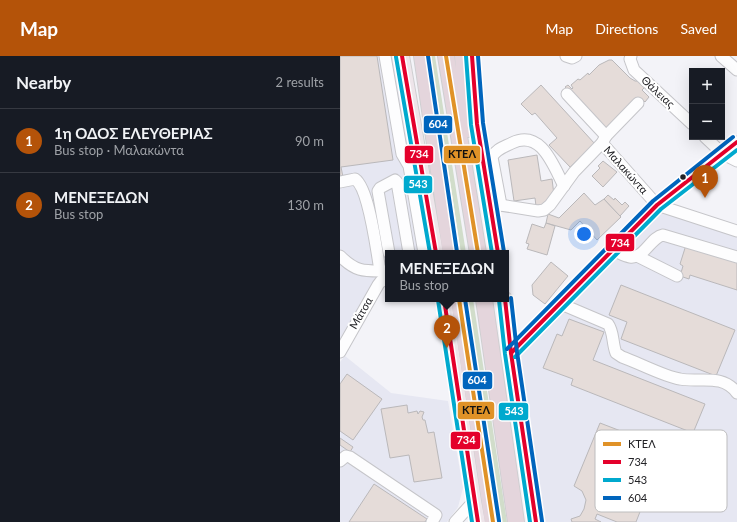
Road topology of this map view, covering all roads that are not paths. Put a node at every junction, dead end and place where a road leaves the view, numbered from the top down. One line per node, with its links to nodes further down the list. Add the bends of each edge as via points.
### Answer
1 (385, 56): 28 (street, via 402,154 409,166)
2 (402, 56): 29 (main road)
3 (422, 56): 30 (highway)
4 (446, 56): 21 (highway)
5 (463, 56): 21 (highway, via 468,130)
6 (472, 56): 23 (main road, via 477,124)
7 (566, 56): 8 (street)
8 (576, 56)
9 (631, 56): 14 (street, Θάλειας, via 634,70)
10 (721, 56): 11 (street)
11 (737, 70)
12 (567, 94): 15 (street, Μαλακώντα)
13 (638, 103): 15 (street)
14 (689, 121)
15 (604, 140): 22 (street); 24 (street, Μαλακώντα)
16 (708, 140): 18 (street)
17 (737, 142): 18 (street)
18 (723, 154): 19 (street); 24 (street)
19 (737, 161)
20 (340, 182): 37 (street, via 355,180 362,187)
21 (468, 185): 31 (highway)
22 (564, 186): 23 (street, via 544,210); 23 (street, via 542,147 534,141 521,139 495,151 492,157)
23 (495, 205): 32 (main road)
24 (657, 205): 25 (street); 33 (street)
25 (737, 231)
26 (388, 250): 27 (street, via 378,191 395,180)
27 (409, 250)
28 (423, 250)
29 (435, 250)
30 (452, 250)
31 (478, 250)
32 (498, 250)
33 (612, 250): 35 (street, via 630,257); 44 (street)
34 (340, 256): 37 (street, via 351,267 364,272)
35 (637, 256): 36 (street, via 656,238 664,235); 38 (street)
36 (737, 256)
37 (384, 271)
38 (677, 276)
39 (385, 280): 45 (street, Μάτσα, via 378,285)
40 (446, 302): 49 (main road)
41 (447, 302): 53 (highway)
42 (484, 302): 54 (highway)
43 (505, 302): 46 (main road)
44 (561, 304): 46 (street); 47 (street, via 608,324 612,330 612,343 616,353 679,379 715,379 724,382)
45 (340, 352)
46 (511, 354): 55 (main road)
47 (737, 393)
48 (340, 461): 50 (street, via 346,456 350,457 436,515)
49 (474, 501): 51 (street); 52 (main road)
50 (432, 522)
51 (455, 522)
52 (478, 522)
53 (493, 522)
54 (516, 522)
55 (536, 522)

